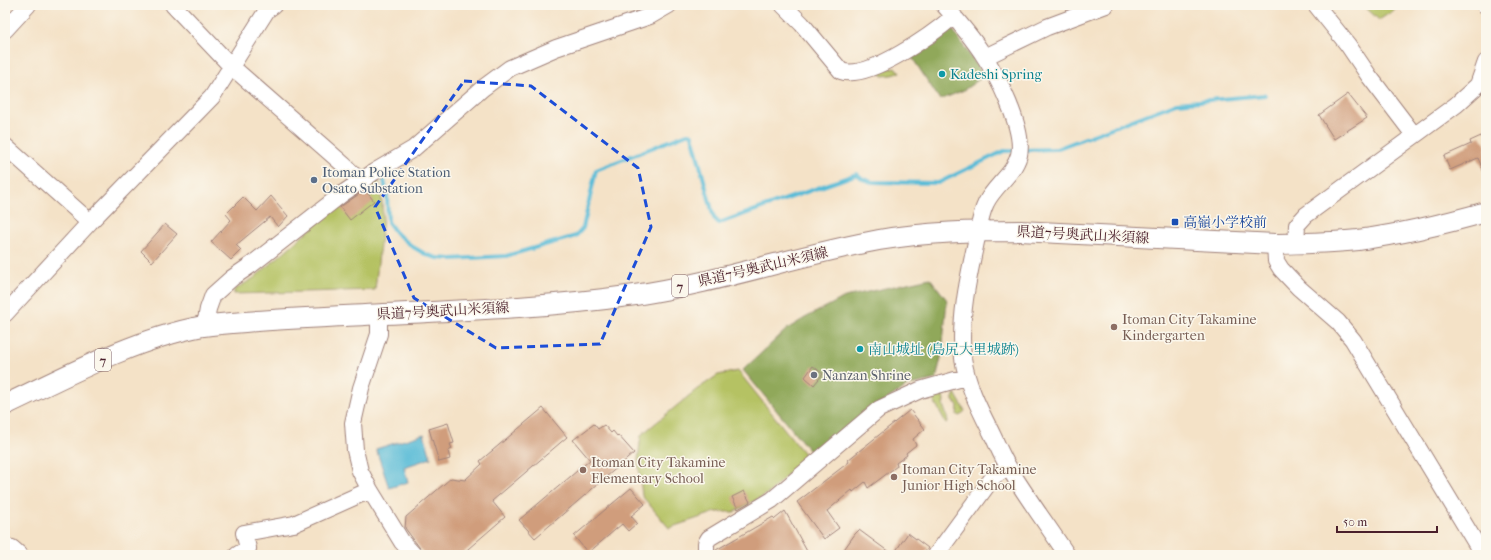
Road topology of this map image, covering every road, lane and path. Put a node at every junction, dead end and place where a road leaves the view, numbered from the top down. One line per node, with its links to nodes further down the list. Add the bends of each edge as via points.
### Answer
1 (28, 5): 9 (street)
2 (173, 5): 12 (street)
3 (274, 5): 12 (street, via 267,10)
4 (669, 5): 15 (street, via 650,16 556,48 510,68 413,149)
5 (783, 5): 8 (street, via 840,71 844,72 870,68 900,55 928,36)
6 (1316, 5): 13 (street)
7 (1097, 6): 10 (street)
8 (949, 11): 10 (street)
9 (5, 30)
10 (985, 57): 18 (street, via 1015,118 1019,135 1019,155 1013,168 986,202)
11 (1486, 62): 13 (street, via 1478,85)
12 (231, 66): 15 (street); 17 (street, via 212,97)
13 (1414, 134): 20 (street, via 1306,215 1297,225)
14 (5, 146): 17 (street)
15 (360, 181): 23 (street, via 213,295)
16 (1486, 212): 20 (main road, 県道7号奥武山米須線 / 7, via 1357,240)
17 (90, 222): 21 (street)
18 (978, 231): 19 (main road, 県道7号奥武山米須線 / 7); 22 (main road, 県道7号奥武山米須線 / 7, via 879,240 677,287 581,302); 24 (street, via 963,318)
19 (1275, 244): 20 (main road, 県道7号奥武山米須線 / 7); 35 (street, via 1276,261 1281,269 1338,322 1353,340)
20 (1296, 244)
21 (5, 314)
22 (378, 314): 23 (main road, 県道7号奥武山米須線 / 7); 27 (street, via 379,334 361,388 353,423 360,471)
23 (205, 326): 25 (main road, 県道7号奥武山米須線 / 7, via 156,339 92,364)
24 (966, 376): 26 (street, via 976,403); 32 (street, via 920,390 879,409 772,500 709,538 706,543)
25 (5, 405)
26 (1008, 467): 33 (street, via 994,476); 34 (street)
27 (370, 490): 30 (street, via 294,524 244,533 248,548); 31 (street, via 402,542)
28 (5, 547): 29 (street, via 12,548)
29 (20, 555)
30 (237, 555)
31 (414, 555)
32 (706, 555)
33 (936, 555)
34 (1067, 555)
35 (1483, 555)

